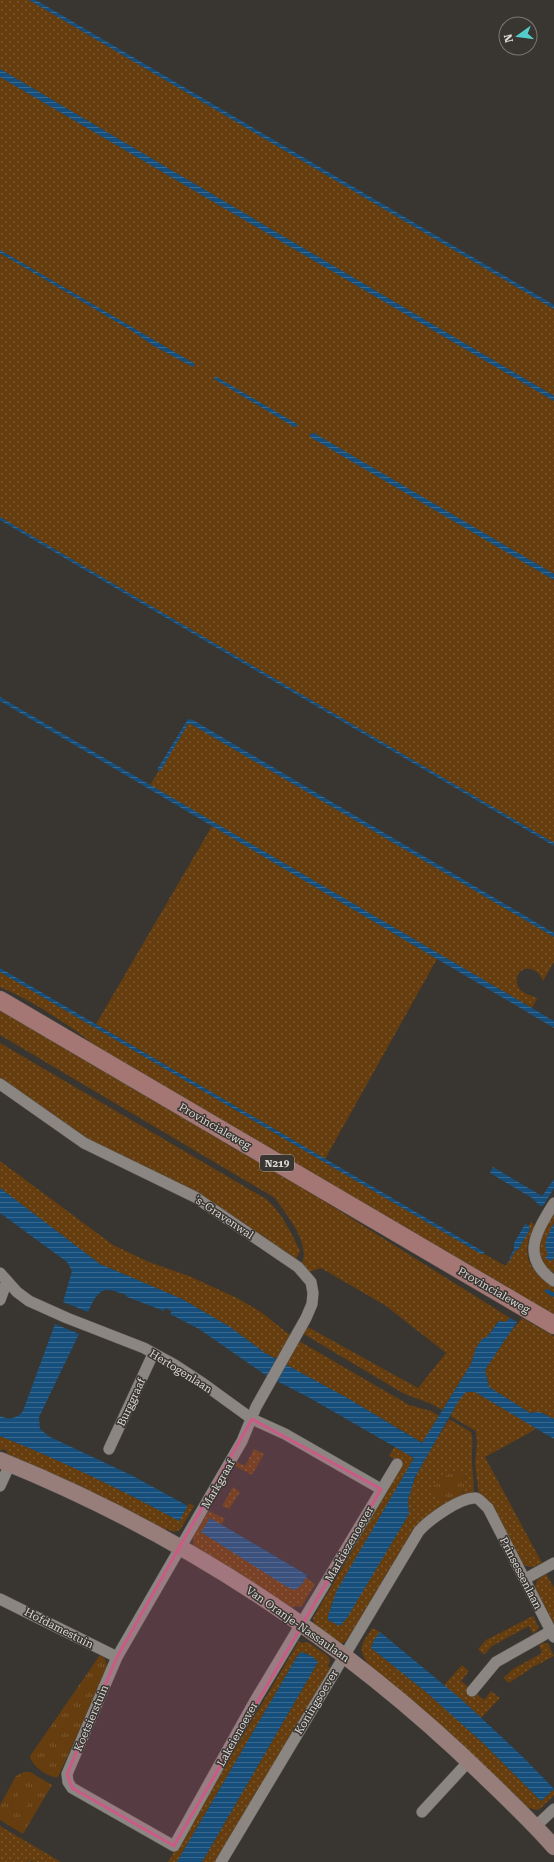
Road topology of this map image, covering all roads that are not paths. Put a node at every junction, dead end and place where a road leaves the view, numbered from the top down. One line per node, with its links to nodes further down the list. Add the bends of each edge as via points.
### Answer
1 (0, 1000): 7 (main road, Provincialeweg / N219)
2 (0, 1084): 9 (street, 's-Gravenwal, via 84,1143 195,1197 306,1275 311,1282 312,1304)
3 (554, 1203): 5 (street, via 534,1240 533,1254 538,1267)
4 (3, 1277): 6 (street); 8 (street, Hertogenlaan, via 16,1292 29,1301)
5 (554, 1281)
6 (0, 1300)
7 (554, 1325)
8 (153, 1354): 9 (street, Hertogenlaan, via 201,1382); 10 (street, Burggraaf)
9 (252, 1419): 14 (street, Hertogenlaan, via 285,1434); 16 (street, Markgraaf)
10 (109, 1450)
11 (5, 1462): 13 (street); 16 (street, Van Oranje-Nassaulaan, via 109,1509)
12 (397, 1464): 14 (street, Markiezenoever)
13 (0, 1486)
14 (381, 1489): 20 (street, Markiezenoever)
15 (488, 1508): 18 (street, Prinsessenlaan); 22 (street, Koningsoever, via 476,1498 465,1500 430,1519 419,1530)
16 (181, 1547): 20 (street, Van Oranje-Nassaulaan); 23 (street, Koetsierstuin)
17 (554, 1563): 18 (street)
18 (525, 1579): 21 (street, Prinsessenlaan)
19 (0, 1599): 23 (street, Hofdamestuin)
20 (302, 1624): 22 (street, Van Oranje-Nassaulaan); 29 (street, Lakeienoever, via 256,1699)
21 (552, 1634): 24 (street, via 496,1662)
22 (345, 1655): 25 (street, Van Oranje-Nassaulaan); 31 (street, Koningsoever)
23 (117, 1657): 29 (street, Koetsierstuin, via 67,1774 68,1782 72,1788)
24 (472, 1691)
25 (469, 1761): 27 (street); 28 (street, Van Oranje-Nassaulaan)
26 (554, 1809): 28 (street)
27 (422, 1812)
28 (536, 1826): 30 (street, Van Oranje-Nassaulaan)
29 (174, 1846)
30 (554, 1847)
31 (221, 1862)

